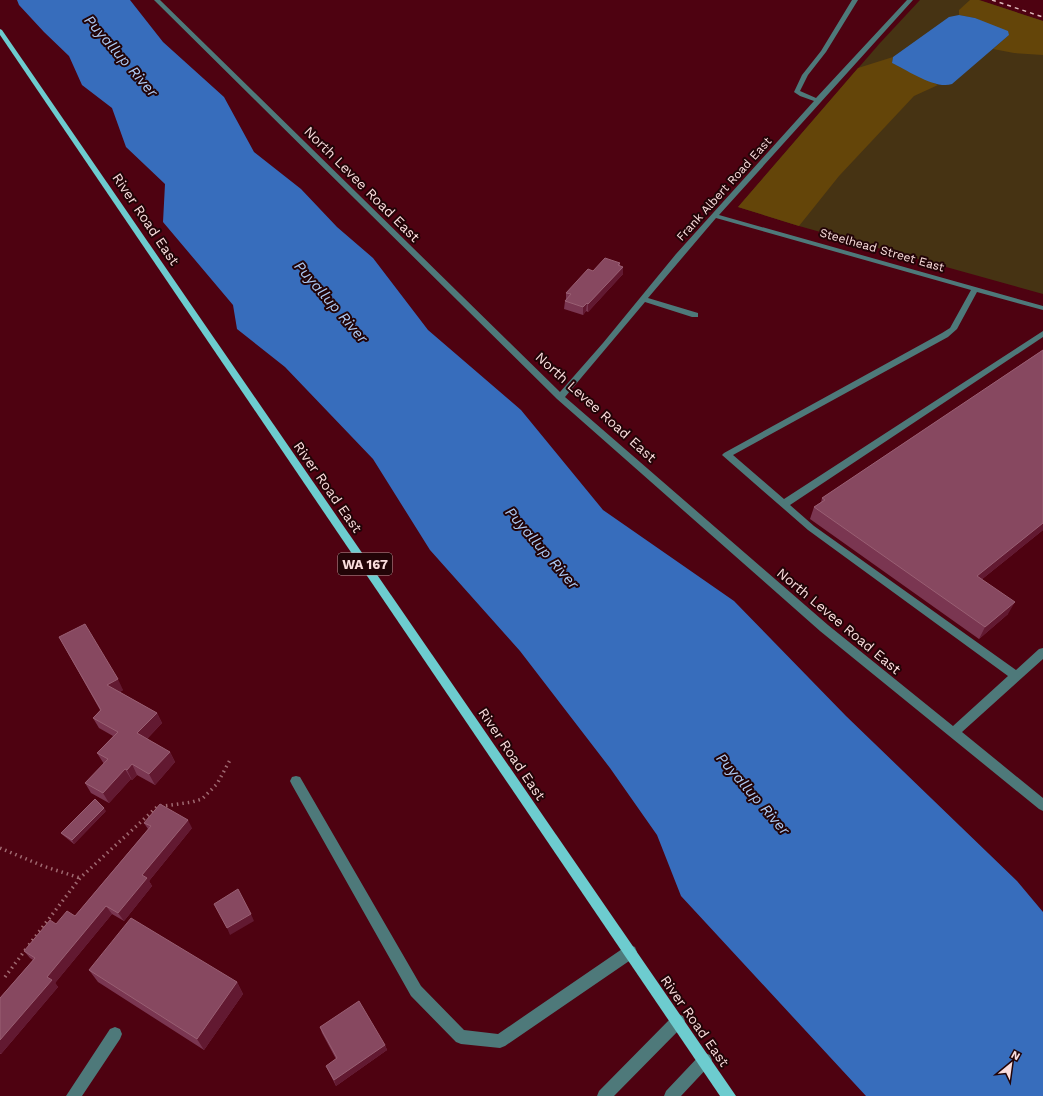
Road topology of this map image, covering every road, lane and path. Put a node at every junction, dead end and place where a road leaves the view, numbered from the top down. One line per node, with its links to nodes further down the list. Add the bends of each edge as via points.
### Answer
1 (157, 0): 12 (street, North Levee Road East)
2 (855, 0): 5 (street, via 823,52 805,75 797,92)
3 (910, 0): 5 (street, Frank Albert Road East)
4 (0, 32): 22 (main road, River Road East / WA 167)
5 (818, 101): 6 (street, Frank Albert Road East)
6 (715, 216): 7 (street, Steelhead Street East); 8 (street, Frank Albert Road East)
7 (975, 289): 9 (street, Steelhead Street East); 13 (street, via 953,329 945,335 727,455)
8 (644, 299): 10 (street); 12 (street, Frank Albert Road East, via 603,350)
9 (1043, 308)
10 (695, 315)
11 (1043, 333): 13 (street)
12 (560, 397): 16 (street, North Levee Road East, via 824,628)
13 (784, 504): 15 (street, via 811,528)
14 (1043, 652): 15 (street)
15 (1016, 676): 16 (street)
16 (954, 732): 19 (street, North Levee Road East)
17 (230, 760): 21 (path, via 226,771 198,801 157,807)
18 (296, 781): 22 (street, via 416,991 461,1037 500,1041)
19 (1043, 805)
20 (0, 848): 21 (path)
21 (80, 878): 23 (path)
22 (630, 952): 24 (main road, River Road East / WA 167)
23 (5, 976)
24 (678, 1021): 26 (main road, River Road East / WA 167); 28 (street)
25 (115, 1034): 27 (street)
26 (705, 1060): 29 (street); 30 (main road, River Road East / WA 167)
27 (73, 1096)
28 (604, 1096)
29 (672, 1096)
30 (729, 1096)

